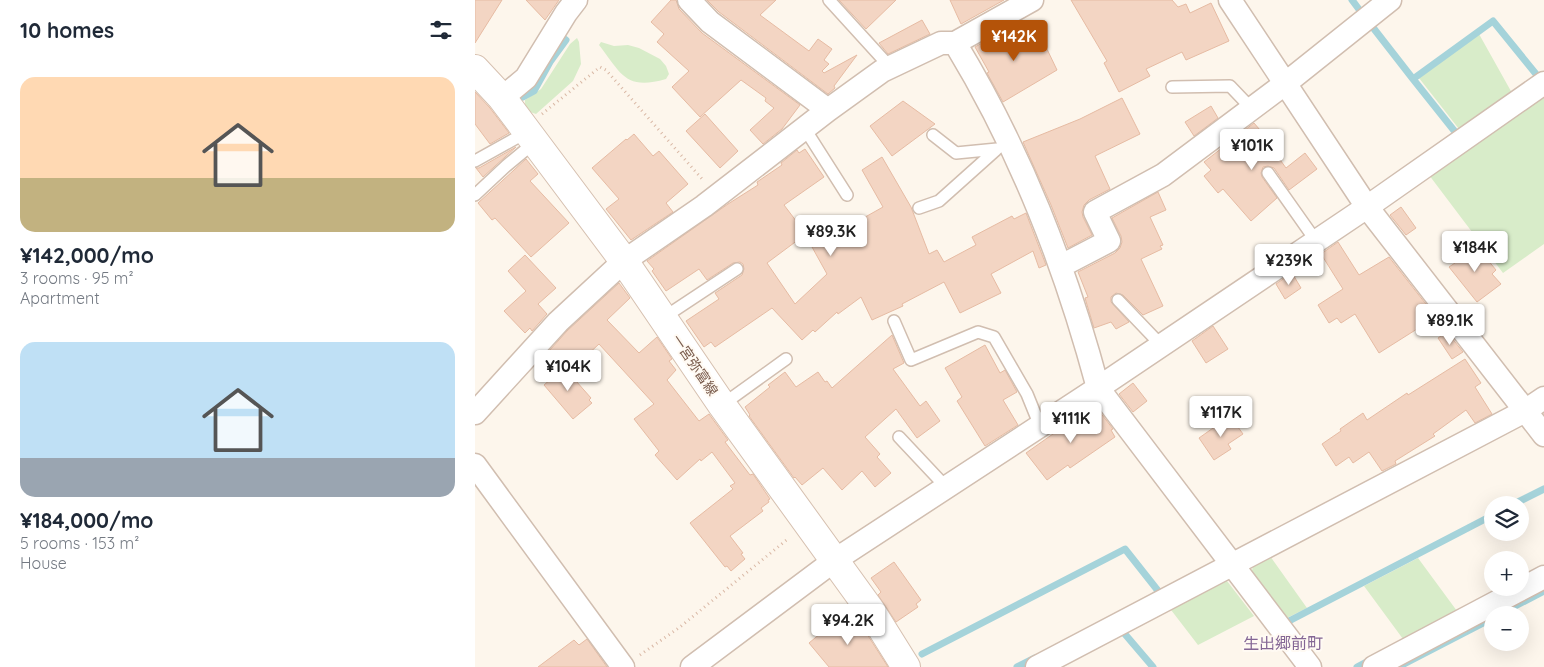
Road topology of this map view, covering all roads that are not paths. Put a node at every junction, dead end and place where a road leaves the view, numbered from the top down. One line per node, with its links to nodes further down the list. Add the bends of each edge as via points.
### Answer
1 (576, 0): 13 (street, via 526,78)
2 (689, 0): 15 (street, via 710,22)
3 (829, 0): 8 (lane)
4 (1032, 0): 7 (street)
5 (1230, 0): 10 (street)
6 (1390, 0): 10 (street)
7 (955, 42): 8 (street, via 941,43); 19 (street, via 983,89)
8 (890, 67): 15 (street)
9 (475, 69): 13 (main road, 一宮弥富線)
10 (1286, 83): 14 (street); 24 (street)
11 (1544, 84): 24 (street)
12 (1172, 87): 14 (lane, via 1230,86)
13 (501, 98): 17 (main road, 一宮弥富線)
14 (1252, 108): 28 (street, via 1163,175 1095,212 1109,241)
15 (828, 110): 16 (street)
16 (805, 129): 23 (lane); 27 (street, via 664,235)
17 (529, 134): 20 (lane); 22 (lane, via 506,166); 27 (main road, 一宮弥富線)
18 (933, 135): 19 (lane, via 956,153)
19 (1003, 146): 25 (lane, via 939,201); 28 (street)
20 (475, 160)
21 (1268, 173): 26 (lane)
22 (475, 195)
23 (847, 195)
24 (1367, 207): 26 (street); 38 (street)
25 (919, 208)
26 (1316, 242): 33 (street)
27 (624, 261): 31 (main road, 一宮弥富線); 39 (street, via 558,322)
28 (1061, 266): 35 (street)
29 (737, 269): 31 (lane)
30 (1118, 300): 33 (lane)
31 (663, 318): 37 (main road, 一宮弥富線)
32 (894, 321): 40 (lane, via 911,360 978,332 994,337 1027,394)
33 (1161, 345): 35 (street)
34 (786, 359): 37 (lane)
35 (1098, 388): 40 (street); 46 (street)
36 (1544, 398): 38 (street)
37 (722, 404): 45 (main road, 一宮弥富線)
38 (1525, 411): 41 (street); 46 (street)
39 (475, 413)
40 (1040, 426): 44 (street)
41 (1544, 435)
42 (899, 437): 44 (lane)
43 (475, 465): 48 (street)
44 (946, 488): 45 (street)
45 (835, 560): 49 (street); 50 (main road, 一宮弥富線)
46 (1232, 565): 51 (street); 52 (street)
47 (1544, 577): 53 (street)
48 (631, 661)
49 (692, 667)
50 (907, 667)
51 (1037, 667)
52 (1310, 667)
53 (1373, 667)

